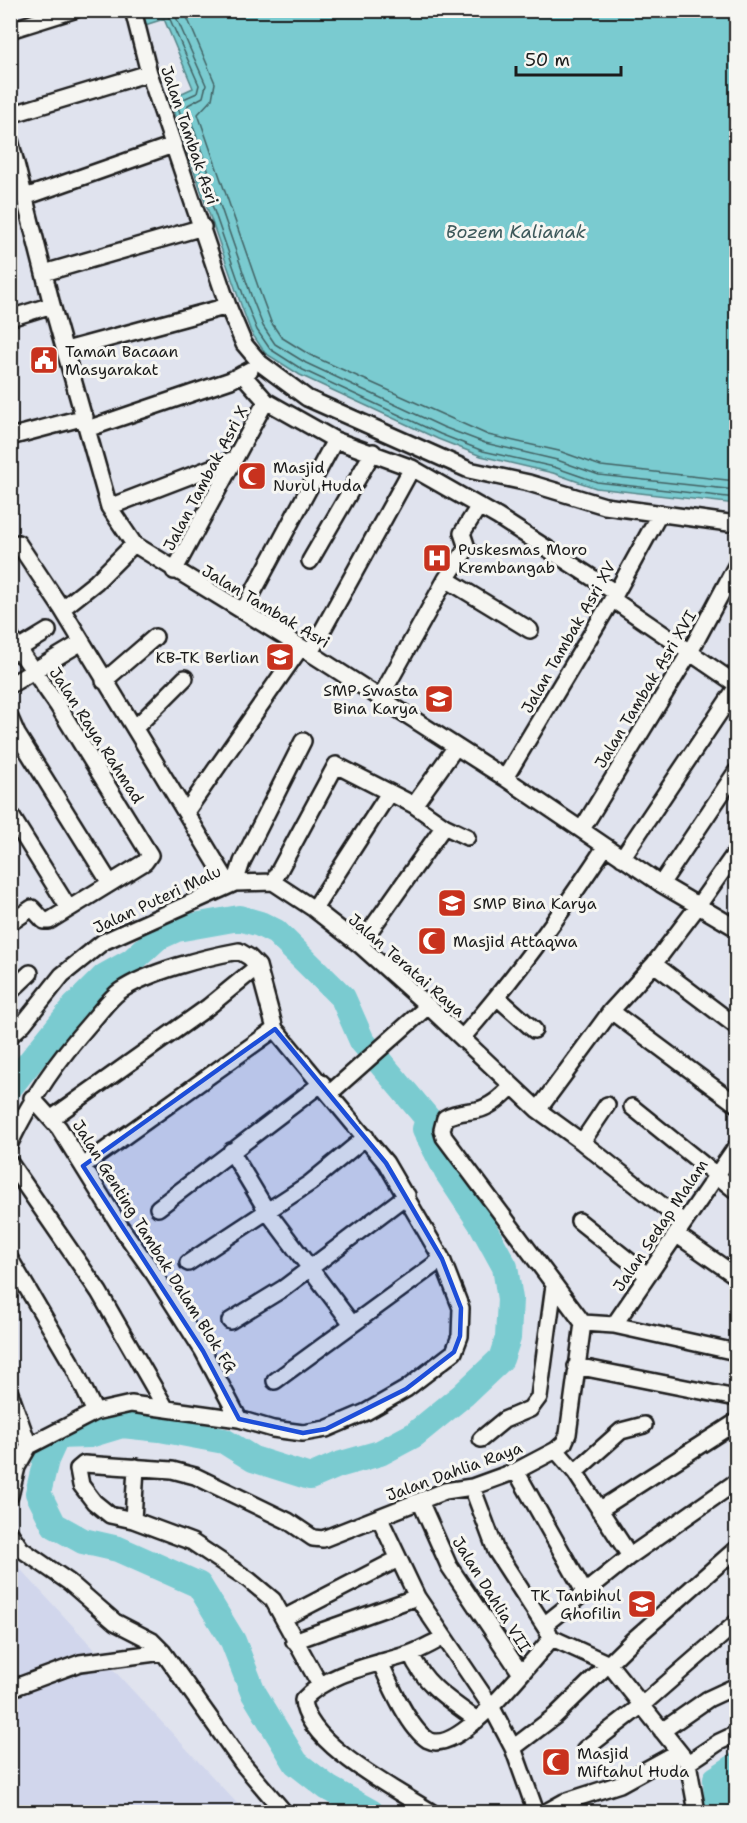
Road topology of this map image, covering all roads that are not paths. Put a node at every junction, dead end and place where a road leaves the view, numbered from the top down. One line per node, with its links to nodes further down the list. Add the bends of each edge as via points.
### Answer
1 (74, 10): 3 (street)
2 (133, 10): 4 (street, Jalan Tambak Asri)
3 (10, 30)
4 (149, 73): 5 (street); 7 (street, Jalan Tambak Asri)
5 (10, 115)
6 (10, 140): 8 (street, Jalan Tambak Asri)
7 (173, 145): 8 (street); 9 (street, Jalan Tambak Asri)
8 (25, 197): 10 (street, Jalan Tambak Asri)
9 (203, 227): 10 (street); 12 (street, Jalan Tambak Asri)
10 (44, 273): 11 (street, Jalan Tambak Asri)
11 (52, 305): 13 (street); 14 (street, Jalan Tambak Asri)
12 (228, 306): 14 (street); 15 (street, Jalan Tambak Asri, via 244,344)
13 (10, 318)
14 (66, 350): 18 (street, Jalan Tambak Asri)
15 (260, 363): 16 (street); 26 (street, Jalan Tambak Asri, via 308,398 469,470 605,506)
16 (242, 375): 17 (street); 18 (street)
17 (266, 402): 20 (street); 22 (street, Jalan Tambak Asri X)
18 (86, 423): 19 (street); 25 (street, Jalan Tambak Asri)
19 (10, 437)
20 (334, 440): 21 (street); 36 (street)
21 (374, 452): 23 (street); 30 (street)
22 (234, 459): 25 (street); 32 (street, Jalan Tambak Asri X)
23 (412, 468): 24 (street); 42 (street)
24 (479, 506): 33 (street, via 462,532 467,548); 34 (street)
25 (109, 507): 29 (street, Jalan Tambak Asri)
26 (660, 513): 27 (street, Jalan Tambak Asri); 34 (street, Jalan Tambak Asri XV)
27 (736, 524)
28 (18, 543): 35 (street)
29 (134, 544): 32 (street, Jalan Tambak Asri); 35 (street)
30 (310, 561)
31 (736, 566): 43 (street, Jalan Tambak Asri XVI)
32 (174, 572): 36 (street, Jalan Tambak Asri)
33 (446, 579): 37 (street); 49 (street)
34 (614, 596): 43 (street); 55 (street, Jalan Tambak Asri XV)
35 (62, 609): 40 (street)
36 (243, 611): 42 (street, Jalan Tambak Asri)
37 (530, 630)
38 (48, 631): 41 (street)
39 (155, 637): 46 (street)
40 (82, 642): 44 (street); 46 (street)
41 (13, 646): 44 (street, Jalan Raya Rahmad)
42 (305, 650): 49 (street, Jalan Tambak Asri); 58 (street)
43 (690, 652): 48 (street); 61 (street, Jalan Tambak Asri XVI)
44 (33, 670): 47 (street); 67 (street, Jalan Raya Rahmad, via 150,855)
45 (185, 678): 51 (street)
46 (104, 681): 51 (street)
47 (10, 685)
48 (736, 686): 65 (street)
49 (380, 698): 53 (street, Jalan Tambak Asri)
50 (10, 718): 67 (street)
51 (135, 728): 58 (street)
52 (303, 741): 68 (street, Jalan Puteri Malu)
53 (455, 748): 55 (street, Jalan Tambak Asri); 57 (street)
54 (736, 772): 69 (street)
55 (505, 778): 61 (street, Jalan Tambak Asri)
56 (389, 793): 57 (street); 66 (street, via 336,765); 72 (street)
57 (414, 805): 60 (street)
58 (186, 812): 68 (street)
59 (10, 814): 71 (street)
60 (444, 826): 62 (street); 75 (street)
61 (582, 829): 63 (street, Jalan Tambak Asri)
62 (467, 837)
63 (605, 847): 65 (street, Jalan Tambak Asri); 80 (street)
64 (736, 852): 70 (street)
65 (622, 858): 69 (street, Jalan Tambak Asri)
66 (273, 882): 68 (street); 72 (street, Jalan Teratai Raya)
67 (110, 883): 71 (street)
68 (232, 883): 86 (street, Jalan Puteri Malu, via 103,942 62,975)
69 (661, 884): 70 (street, Jalan Tambak Asri)
70 (700, 904): 74 (street, Jalan Tambak Asri); 76 (street)
71 (68, 907): 73 (street, via 49,921 44,921 32,908)
72 (314, 909): 75 (street, Jalan Teratai Raya)
73 (10, 923)
74 (736, 927)
75 (360, 945): 81 (street, Jalan Teratai Raya)
76 (654, 964): 82 (street); 83 (street)
77 (258, 966): 84 (street); 90 (street, via 238,951 141,980 120,991 60,1058); 95 (street, via 208,1007)
78 (30, 973): 79 (street)
79 (10, 992)
80 (498, 998): 85 (street); 87 (street)
81 (428, 1006): 87 (street, Jalan Teratai Raya); 89 (street, via 373,1058)
82 (611, 1011): 91 (street); 94 (street)
83 (736, 1026)
84 (274, 1029): 89 (street); 102 (street)
85 (534, 1030)
86 (10, 1036)
87 (462, 1038): 88 (street, Jalan Teratai Raya)
88 (512, 1086): 94 (street, Jalan Teratai Raya); 116 (street, via 496,1101 478,1110 451,1114 445,1118 442,1130)
89 (326, 1088): 96 (street); 100 (street)
90 (32, 1098): 95 (street, Jalan Genting Tambak Dalam Blok FG); 98 (street)
91 (736, 1104)
92 (607, 1105): 97 (street)
93 (632, 1107): 103 (street)
94 (538, 1110): 97 (street, Jalan Teratai Raya)
95 (52, 1118): 102 (street, Jalan Genting Tambak Dalam Blok FG)
96 (366, 1137): 105 (street); 107 (street, via 310,1183)
97 (582, 1142): 109 (street, Jalan Teratai Raya)
98 (10, 1143)
99 (736, 1147): 103 (street, Jalan Sedap Malam)
100 (231, 1151): 106 (street); 107 (street)
101 (10, 1163): 126 (street, via 99,1292)
102 (83, 1166): 128 (street, Jalan Genting Tambak Dalam Blok FG, via 203,1351)
103 (716, 1175): 104 (street); 109 (street, Jalan Sedap Malam)
104 (736, 1191)
105 (406, 1195): 111 (street); 113 (street)
106 (158, 1208)
107 (267, 1211): 112 (street); 113 (street)
108 (579, 1221): 114 (street)
109 (680, 1228): 114 (street, Jalan Sedap Malam); 115 (street, Jalan Teratai Raya)
110 (10, 1259): 127 (street, via 73,1365)
111 (442, 1259): 119 (street); 128 (street, via 461,1308 462,1322 454,1353 406,1389 326,1429 303,1433)
112 (188, 1263)
113 (310, 1268): 117 (street); 119 (street)
114 (646, 1275): 120 (street, Jalan Sedap Malam)
115 (736, 1276)
116 (554, 1285): 118 (street); 131 (street, via 539,1396 530,1409 504,1420)
117 (230, 1322)
118 (583, 1323): 120 (street); 122 (street)
119 (352, 1324): 123 (street)
120 (614, 1325): 121 (street)
121 (736, 1352)
122 (576, 1366): 125 (street); 133 (street, via 568,1434)
123 (275, 1381)
124 (10, 1393): 132 (street)
125 (736, 1398)
126 (165, 1407): 127 (street, via 131,1404); 128 (street)
127 (95, 1412): 132 (street)
128 (239, 1419)
129 (736, 1422): 141 (street)
130 (644, 1425): 136 (street, via 621,1431)
131 (481, 1439)
132 (29, 1446): 139 (street, via 17,1467)
133 (556, 1450): 135 (street, Jalan Dahlia Raya); 136 (street)
134 (136, 1467): 142 (street, Jalan Dahlia Raya, via 195,1476 288,1521 313,1538 323,1539); 143 (street); 143 (street, Jalan Dahlia Raya, via 84,1464 78,1469 81,1485 94,1502 110,1515)
135 (516, 1471): 138 (street, Jalan Dahlia Raya); 148 (street)
136 (575, 1472): 141 (street)
137 (736, 1482): 146 (street)
138 (472, 1487): 140 (street, Jalan Dahlia Raya, via 445,1491); 152 (street, via 496,1551)
139 (10, 1496)
140 (420, 1501): 142 (street, Jalan Dahlia Raya); 159 (street, Jalan Dahlia VII, via 449,1566)
141 (599, 1510): 146 (street)
142 (380, 1519): 147 (street)
143 (133, 1520): 150 (street, Jalan Dahlia Raya, via 192,1542 249,1580 273,1600)
144 (10, 1533): 155 (street, via 21,1549 69,1582 114,1622 152,1641)
145 (736, 1549): 158 (street)
146 (630, 1556): 148 (street)
147 (398, 1559): 149 (street); 150 (street)
148 (585, 1593): 152 (street)
149 (417, 1597): 153 (street); 154 (street)
150 (284, 1618): 154 (street, Jalan Dahlia Raya)
151 (736, 1623): 163 (street)
152 (548, 1631): 158 (street); 159 (street)
153 (443, 1638): 156 (street); 164 (street)
154 (294, 1641): 160 (street, Jalan Dahlia Raya)
155 (163, 1652): 162 (street, via 80,1663); 171 (street, via 236,1754)
156 (411, 1654): 157 (street); 165 (street, via 435,1690)
157 (380, 1662): 160 (street); 165 (street, via 402,1708 430,1741 456,1735)
158 (609, 1664): 163 (street); 168 (street, via 555,1716)
159 (520, 1672): 164 (street)
160 (320, 1686): 172 (street, via 303,1700 304,1709 325,1741 347,1760)
161 (736, 1686): 166 (street, via 708,1699)
162 (10, 1689)
163 (642, 1705): 166 (street); 169 (street)
164 (492, 1708): 165 (street); 168 (street)
165 (477, 1720)
166 (662, 1731): 170 (street)
167 (736, 1734): 170 (street)
168 (513, 1749): 173 (street)
169 (585, 1749)
170 (683, 1758): 174 (street); 175 (street)
171 (284, 1812)
172 (432, 1812)
173 (536, 1812)
174 (546, 1812)
175 (697, 1812)

